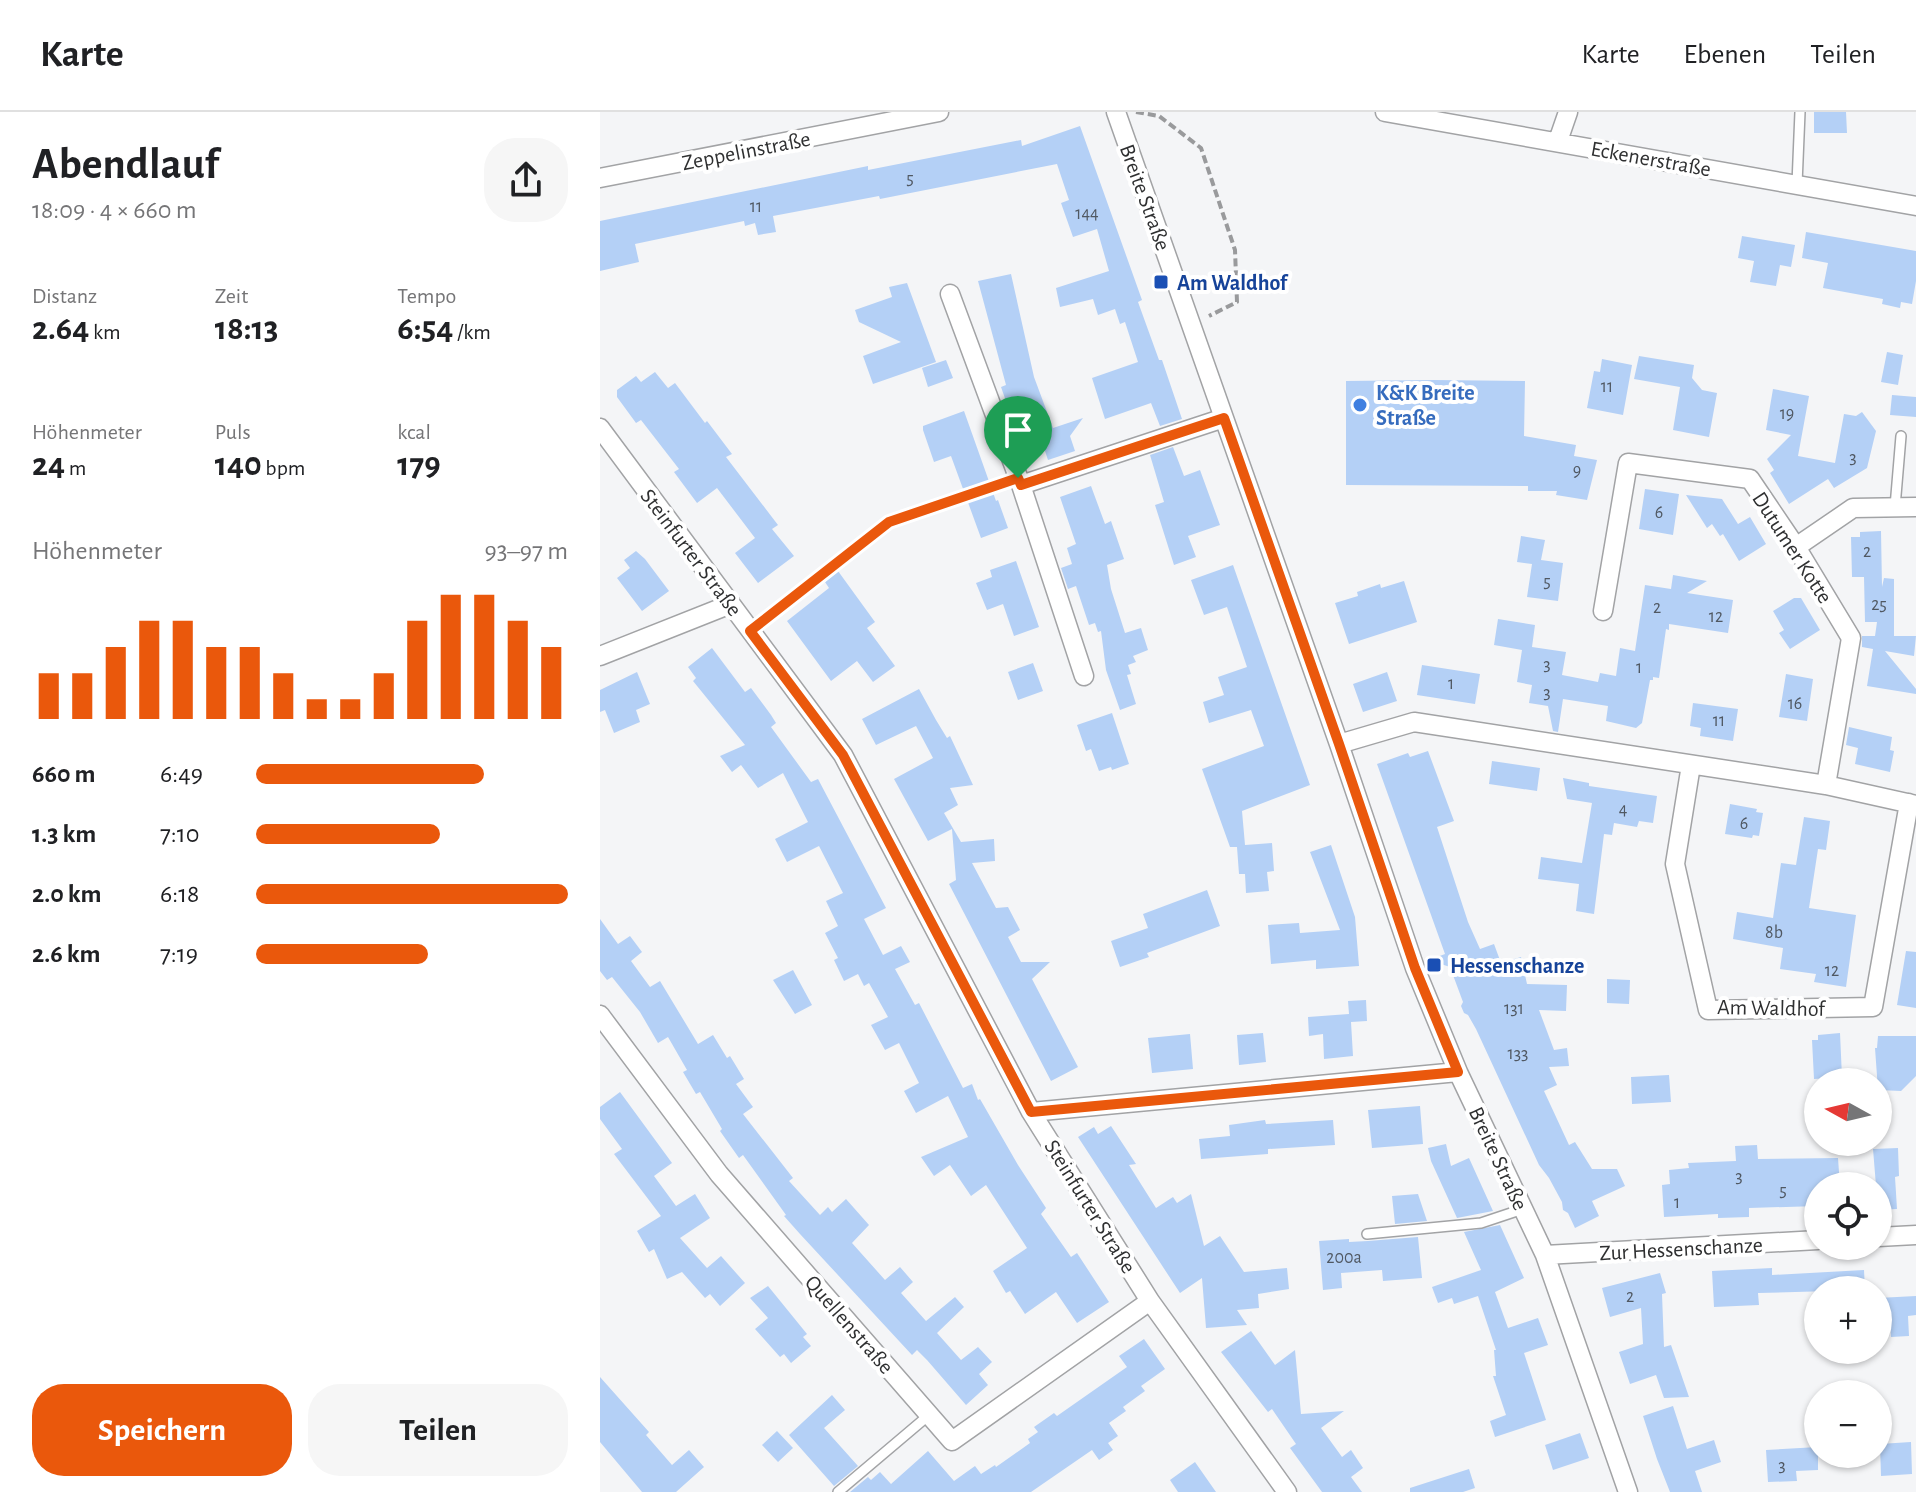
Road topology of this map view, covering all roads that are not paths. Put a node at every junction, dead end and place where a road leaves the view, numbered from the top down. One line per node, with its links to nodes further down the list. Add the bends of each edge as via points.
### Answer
1 (939, 112): 7 (street, Zeppelinstraße)
2 (1116, 112): 11 (street, Breite Straße)
3 (1385, 112): 6 (street, Eckenerstraße)
4 (1568, 112): 6 (street)
5 (1800, 112): 8 (lane)
6 (1558, 141): 8 (street, Eckenerstraße)
7 (600, 178)
8 (1797, 184): 9 (street, Eckenerstraße)
9 (1916, 206)
10 (950, 294): 14 (street)
11 (1224, 418): 14 (street); 22 (street, Breite Straße)
12 (600, 428): 18 (street, Steinfurter Straße)
13 (1901, 436): 15 (lane)
14 (1020, 482): 21 (street)
15 (1895, 507): 16 (street); 17 (street, via 1853,508)
16 (1916, 507)
17 (1796, 547): 19 (street, Dutumer Kotte, via 1750,479 1628,463); 24 (street, Dutumer Kotte, via 1851,638)
18 (731, 604): 20 (street); 28 (street, Steinfurter Straße, via 843,755)
19 (1603, 611)
20 (600, 656)
21 (1084, 676)
22 (1339, 744): 23 (street, Am Waldhof, via 1414,722); 27 (street, Breite Straße, via 1415,968)
23 (1691, 765): 24 (street, Am Waldhof); 25 (street, Am Waldhof, via 1675,864 1708,1010 1873,1007)
24 (1826, 785): 25 (street, Am Waldhof)
25 (1913, 804)
26 (600, 1015): 36 (street, Quellenstraße, via 719,1174)
27 (1458, 1072): 28 (street); 29 (street, Breite Straße)
28 (1031, 1112): 35 (street, Steinfurter Straße)
29 (1523, 1209): 30 (lane, via 1481,1223); 34 (street, Breite Straße)
30 (1367, 1234)
31 (1916, 1235): 32 (street)
32 (1892, 1236)
33 (1804, 1241): 34 (street, Zur Hessenschanze)
34 (1545, 1255): 39 (street, Breite Straße)
35 (1150, 1301): 36 (street, Quellenstraße, via 952,1441); 38 (street, Steinfurter Straße)
36 (929, 1415): 37 (lane)
37 (838, 1492)
38 (1287, 1492)
39 (1628, 1492)

